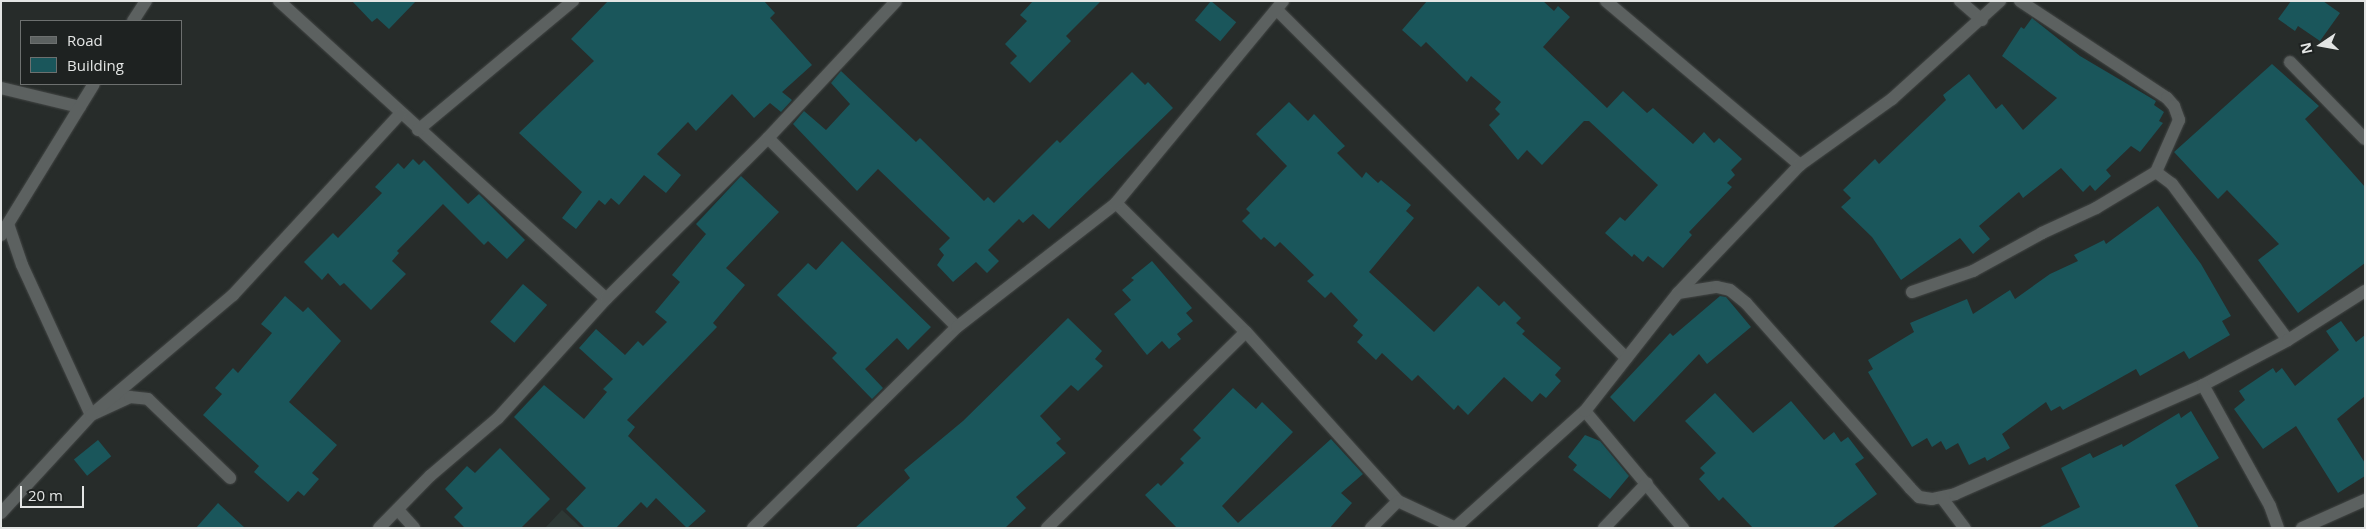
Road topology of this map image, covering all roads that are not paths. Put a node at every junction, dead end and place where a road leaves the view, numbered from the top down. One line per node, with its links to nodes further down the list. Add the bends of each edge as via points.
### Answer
1 (146, 1): 10 (street)
2 (279, 1): 16 (street)
3 (573, 1): 17 (street)
4 (896, 1): 18 (street)
5 (1606, 1): 20 (street)
6 (1960, 1): 11 (street)
7 (2000, 1): 11 (street)
8 (2020, 1): 21 (street, via 2167,98 2174,106 2178,120)
9 (1280, 6): 22 (street); 31 (street)
10 (134, 20)
11 (1982, 20): 20 (street, via 1892,99)
12 (2290, 62): 19 (street)
13 (93, 85): 15 (street)
14 (1, 88): 15 (street)
15 (80, 107): 23 (street)
16 (400, 114): 17 (street); 34 (street, via 233,295)
17 (418, 130): 27 (street)
18 (768, 138): 27 (street); 28 (street)
19 (2365, 140)
20 (1800, 165): 26 (street)
21 (2156, 172): 25 (street, via 2096,208 1973,271); 30 (street, via 2172,184)
22 (1116, 203): 28 (street); 29 (street)
23 (5, 229): 34 (street)
24 (2365, 291): 30 (street)
25 (1912, 292)
26 (1678, 293): 31 (street); 37 (street, via 1717,287 1735,294 1919,497)
27 (606, 299): 40 (street, via 498,418 430,476)
28 (956, 327): 45 (street)
29 (1246, 332): 38 (street); 46 (street)
30 (2288, 340): 32 (street)
31 (1626, 358): 33 (street)
32 (2203, 385): 37 (street); 51 (street, via 2270,506)
33 (1585, 411): 36 (street); 42 (street)
34 (92, 415): 35 (street, via 130,397 148,400); 41 (street)
35 (230, 478)
36 (1647, 483): 48 (street); 49 (street)
37 (1942, 498): 50 (street)
38 (1398, 500): 42 (street); 47 (street)
39 (2365, 500): 52 (street)
40 (398, 510): 43 (street); 44 (street)
41 (1, 513)
42 (1456, 527)
43 (379, 528)
44 (414, 528)
45 (753, 528)
46 (1047, 528)
47 (1372, 528)
48 (1604, 528)
49 (1683, 528)
50 (1965, 528)
51 (2278, 528)
52 (2302, 528)

